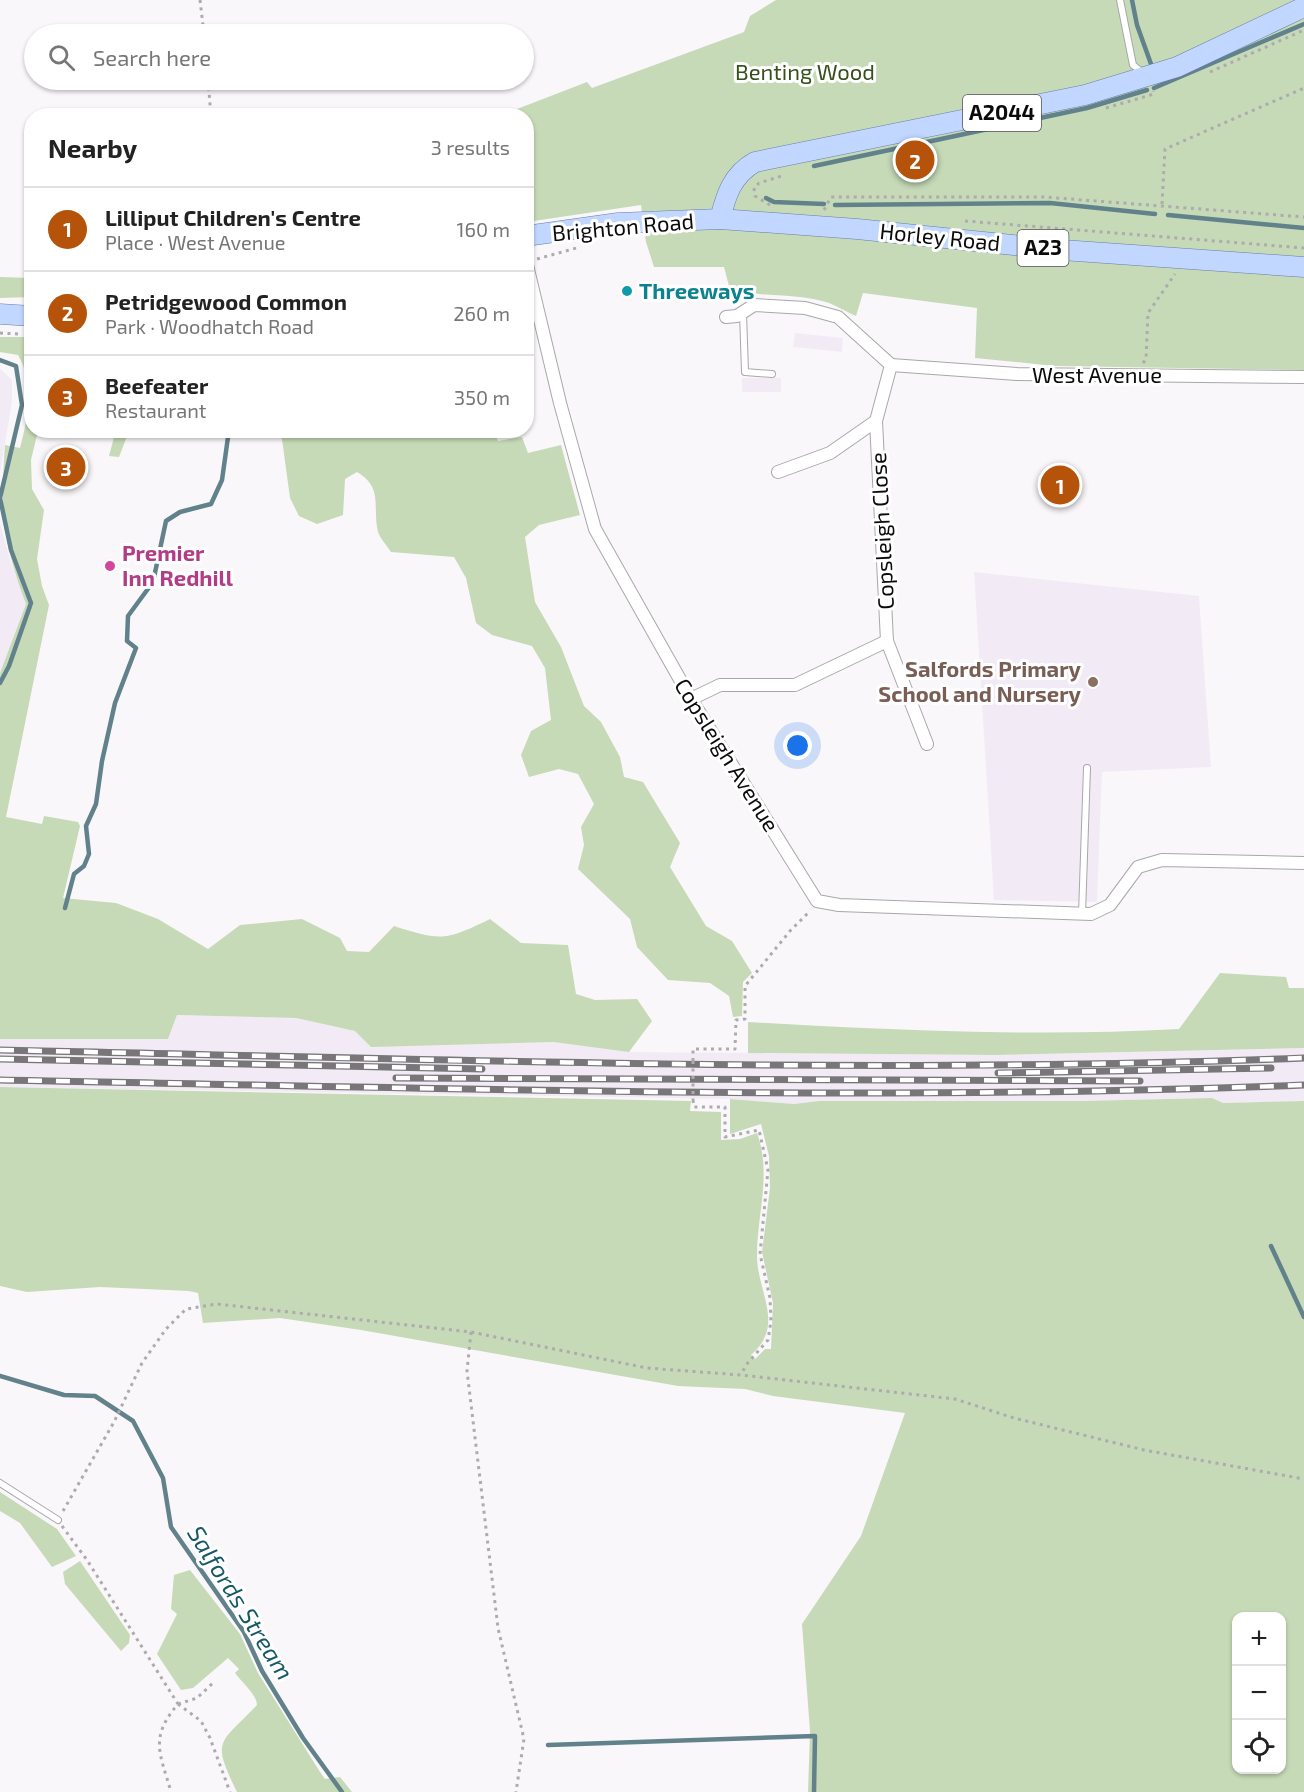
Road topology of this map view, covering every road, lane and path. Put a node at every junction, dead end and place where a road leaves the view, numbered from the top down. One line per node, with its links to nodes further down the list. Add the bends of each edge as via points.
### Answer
1 (200, 0): 4 (path)
2 (1120, 0): 7 (lane, via 1133,65)
3 (1304, 7): 7 (main road, A2044)
4 (203, 24)
5 (1304, 30): 6 (path)
6 (1207, 73)
7 (1151, 86): 10 (path); 12 (path); 19 (main road, A2044, via 755,162 734,179)
8 (1304, 88): 14 (path, via 1165,149)
9 (209, 90): 11 (path)
10 (1164, 90)
11 (210, 108)
12 (1100, 110)
13 (791, 173): 15 (path, via 754,188 755,196)
14 (1162, 204): 17 (path, via 1044,196 831,197); 18 (path)
15 (774, 206)
16 (835, 211): 17 (path)
17 (819, 215): 19 (main road, Horley Road / A23); 25 (main road, Horley Road / A23)
18 (1304, 217)
19 (720, 219): 21 (main road, Brighton Road / A23, via 618,224)
20 (955, 220): 23 (path)
21 (534, 235)
22 (591, 244): 24 (path)
23 (1304, 248)
24 (534, 260)
25 (1185, 266): 26 (main road, Horley Road / A23); 28 (path); 28 (path)
26 (1304, 267)
27 (1163, 273): 28 (path)
28 (1174, 274): 38 (path, via 1148,313 1146,359 1138,370)
29 (534, 292): 43 (street, Copsleigh Avenue, via 595,529)
30 (743, 313): 33 (street); 36 (street, via 754,304 805,308 838,317); 37 (lane, via 745,372)
31 (0, 315): 32 (main road)
32 (24, 316)
33 (726, 316)
34 (0, 333): 35 (path)
35 (16, 334)
36 (891, 365): 38 (street, West Avenue, via 1017,374); 40 (street, Copsleigh Close)
37 (772, 374)
38 (1141, 375): 39 (street, West Avenue)
39 (1304, 377)
40 (876, 421): 41 (street, Copsleigh Close, via 830,453); 42 (street, Copsleigh Close)
41 (778, 472)
42 (888, 641): 43 (street, Copsleigh Close, via 795,685 720,685); 44 (street, Copsleigh Close)
43 (690, 699): 47 (street, Copsleigh Avenue)
44 (927, 744)
45 (1087, 768): 48 (lane)
46 (1304, 862): 48 (street, via 1162,860 1138,867 1110,904 1091,914)
47 (817, 901): 48 (street); 50 (path, bridge, via 745,986 745,1019 736,1020 735,1049 693,1049 693,1107 725,1107 725,1137 759,1130 764,1148 767,1189 760,1254 771,1321 768,1340)
48 (1082, 914)
49 (471, 1332): 50 (path, via 647,1368); 53 (path, via 217,1304 186,1309 142,1363 114,1422); 58 (path, via 467,1371 498,1628 524,1739)
50 (741, 1375): 51 (path, via 955,1399 1144,1450)
51 (1304, 1479)
52 (0, 1483): 53 (lane)
53 (58, 1520): 55 (path)
54 (214, 1682): 55 (path, via 197,1698)
55 (178, 1704): 56 (path, via 163,1722 158,1745); 57 (path, via 201,1721)
56 (171, 1792)
57 (230, 1792)
58 (516, 1792)

